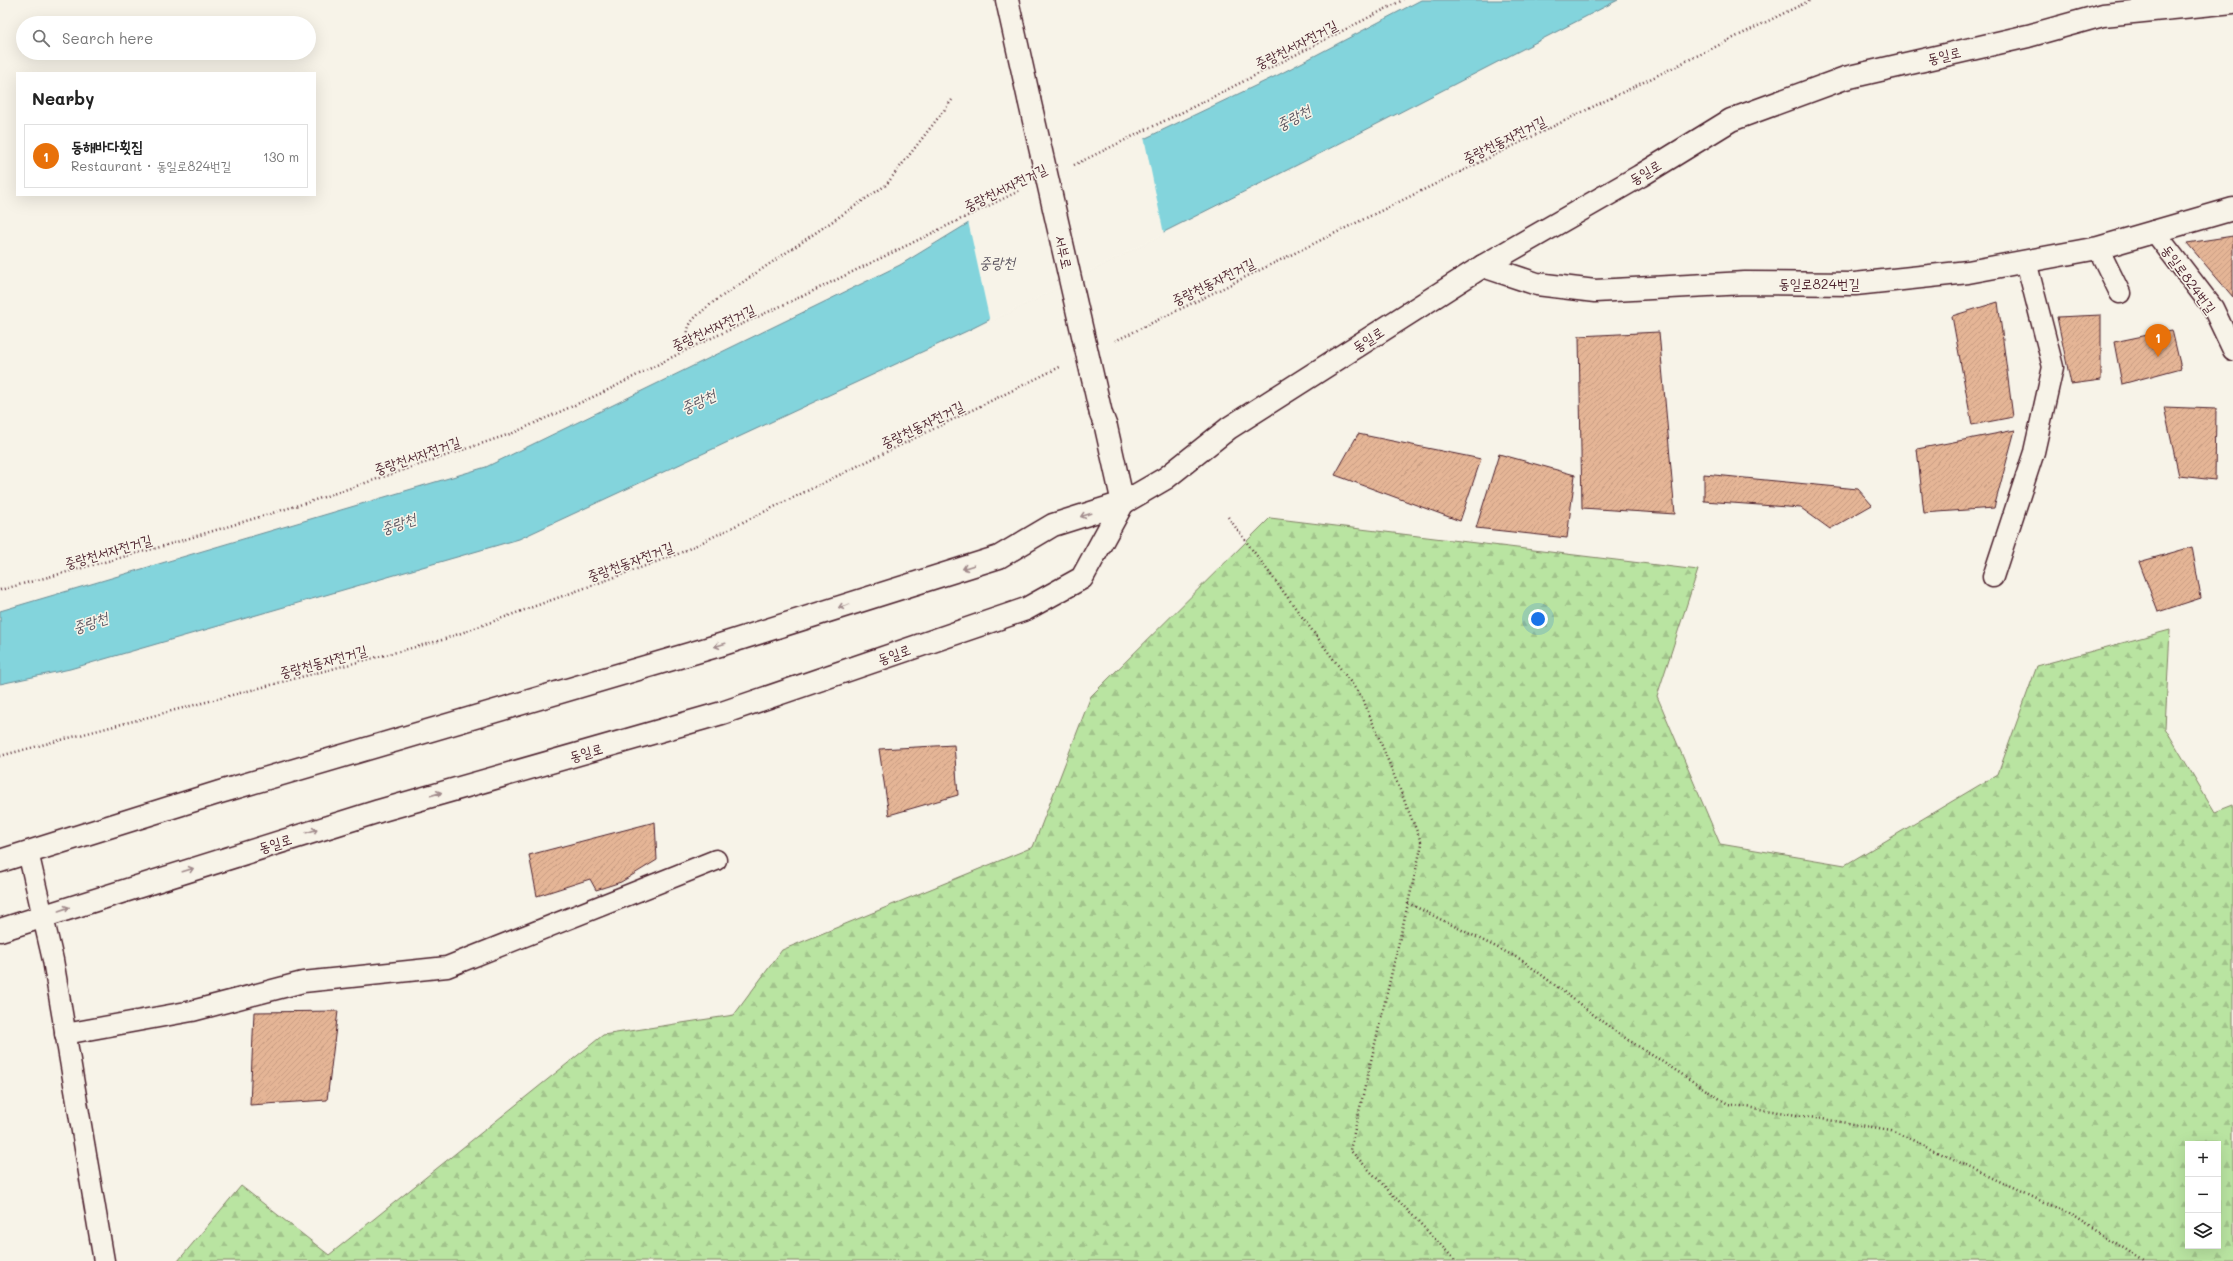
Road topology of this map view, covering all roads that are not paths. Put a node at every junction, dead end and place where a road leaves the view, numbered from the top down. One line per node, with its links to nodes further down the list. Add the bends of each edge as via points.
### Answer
1 (1007, 0): 10 (street, 서부로, bridge)
2 (2233, 2): 7 (street, 동일로, via 2103,15 2028,36 1845,78 1731,120 1640,176)
3 (2233, 209): 4 (street, 동일로824번길)
4 (2154, 232): 5 (street, 동일로824번길); 9 (lane, 동일로824번길, via 2213,308)
5 (2098, 248): 6 (street, 동일로824번길); 8 (lane)
6 (2026, 261): 7 (street, 동일로824번길, via 1968,272 1855,284 1745,283 1595,291 1537,284); 11 (lane, via 2053,367 2034,452)
7 (1483, 266): 10 (street, 동일로, via 1229,428 1166,478)
8 (2120, 293)
9 (2233, 350)
10 (1123, 503): 12 (street, 동일로, one-way to 12, via 1053,525 999,558 720,645 220,792); 15 (street, 동일로, one-way to 10, via 379,810 722,713 1026,609 1082,578)
11 (1994, 577)
12 (28, 852): 14 (street, 동일로); 15 (lane)
13 (716, 860): 17 (lane, via 447,967 303,982 192,1011)
14 (0, 861)
15 (43, 916): 16 (street, 동일로); 17 (lane)
16 (0, 930)
17 (66, 1034): 18 (lane)
18 (104, 1261)

